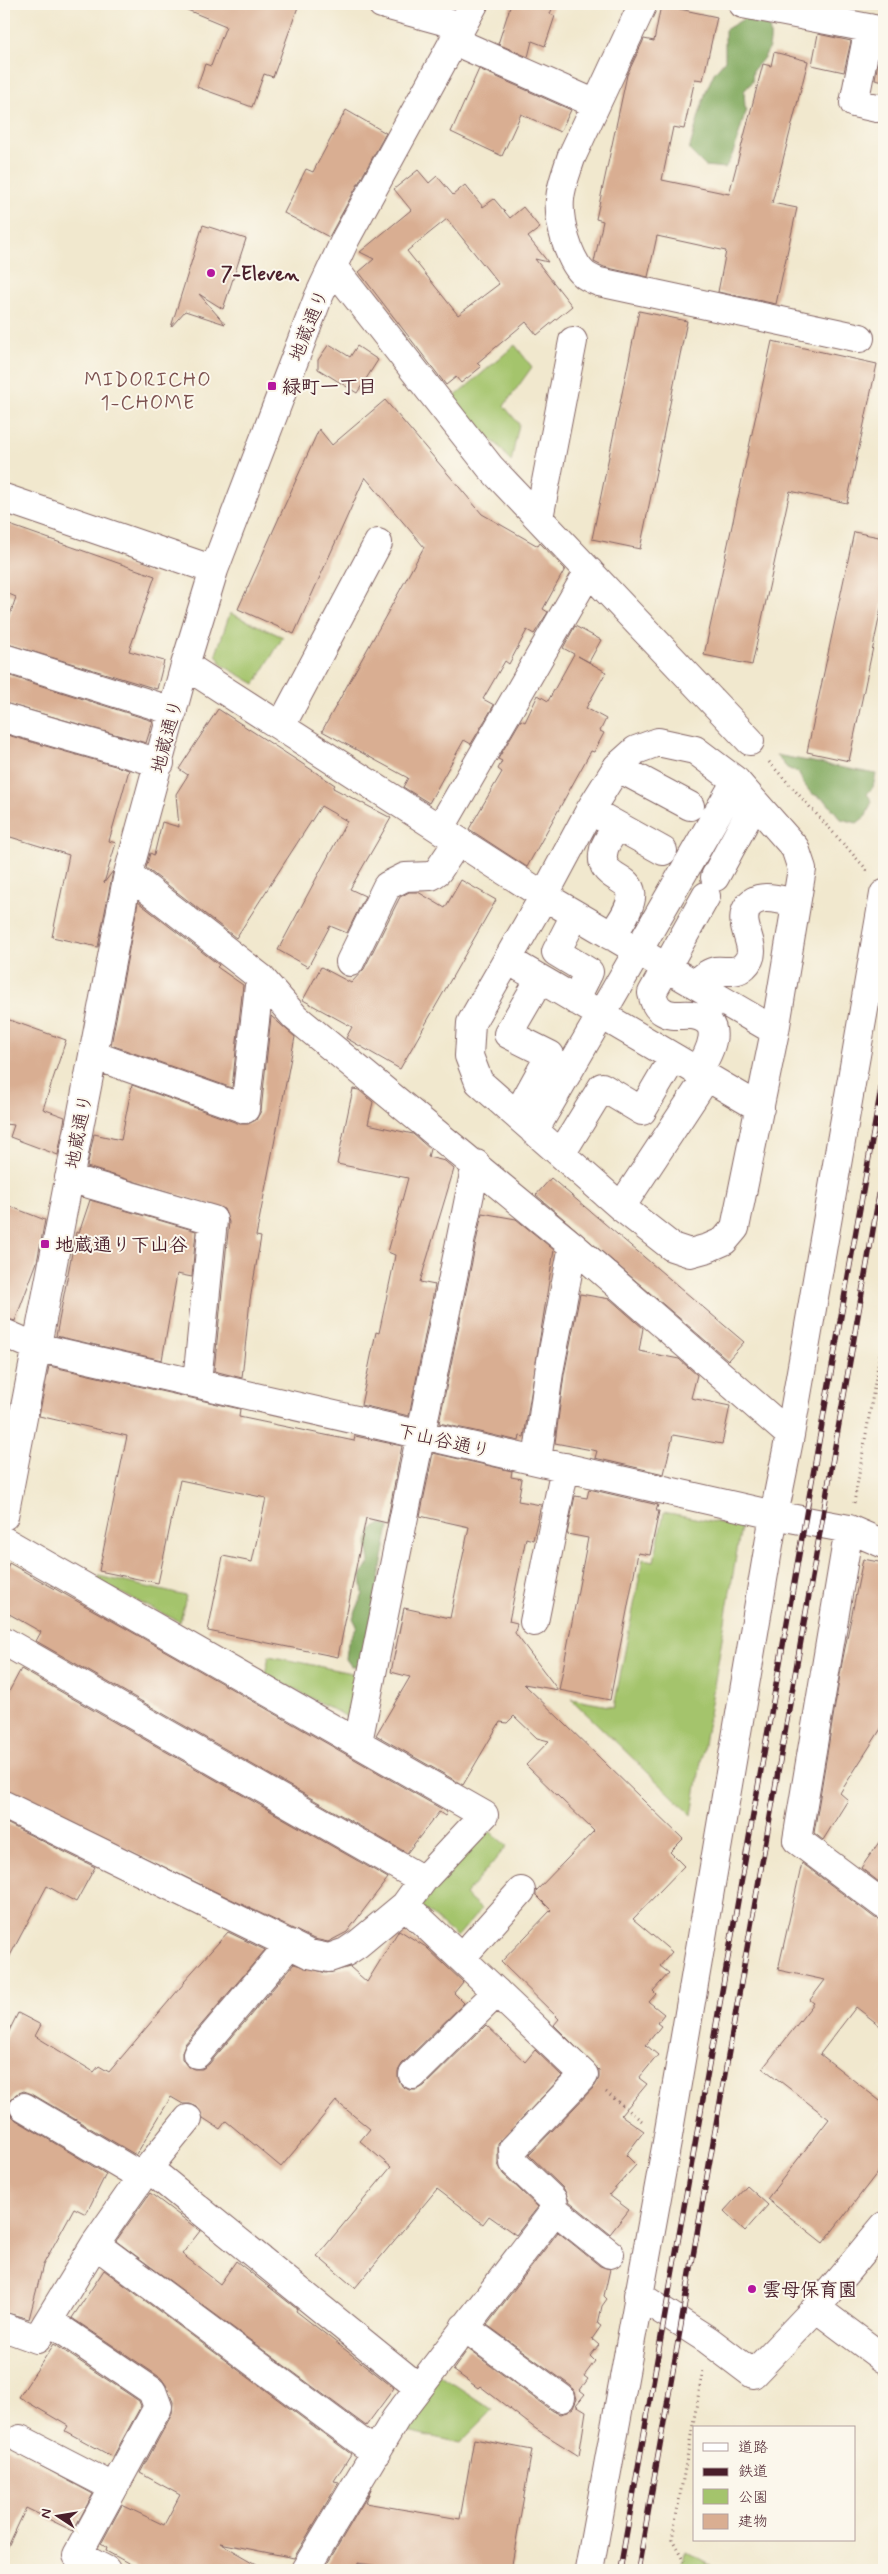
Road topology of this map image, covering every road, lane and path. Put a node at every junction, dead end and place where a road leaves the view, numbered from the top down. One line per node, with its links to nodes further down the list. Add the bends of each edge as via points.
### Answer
1 (382, 4): 4 (street)
2 (643, 4): 6 (street)
3 (743, 4): 5 (street)
4 (463, 24): 6 (street); 8 (street, 地蔵通り)
5 (876, 29): 7 (street, via 854,103)
6 (596, 104): 9 (street, via 571,158 560,199 560,220 566,240 574,261 585,274 599,282)
7 (876, 108)
8 (333, 267): 12 (street, via 490,466); 14 (street, 地蔵通り, via 304,332)
9 (860, 338)
10 (573, 341): 12 (street)
11 (4, 498): 14 (street)
12 (539, 518): 15 (street)
13 (378, 543): 20 (street)
14 (214, 570): 17 (street, 地蔵通り)
15 (589, 571): 21 (street); 29 (street)
16 (4, 658): 18 (street)
17 (185, 665): 18 (street, 地蔵通り); 20 (street)
18 (172, 711): 22 (street, 地蔵通り)
19 (4, 718): 22 (street)
20 (281, 726): 29 (street)
21 (750, 741): 32 (path)
22 (160, 763): 31 (street, 地蔵通り)
23 (617, 767): 24 (street, via 636,750 658,742 695,750); 25 (street); 27 (street)
24 (736, 781): 26 (street); 37 (street)
25 (679, 791)
26 (756, 802): 34 (street, via 795,848 802,869); 40 (street, via 702,925)
27 (590, 810): 28 (street); 33 (street)
28 (618, 826): 30 (street); 36 (street, via 604,848 604,862 612,874 632,890 632,898 628,912)
29 (449, 835): 33 (street); 39 (street, via 438,871 431,876 396,879 387,886)
30 (663, 851)
31 (128, 874): 41 (street); 47 (street, 地蔵通り)
32 (878, 885): 61 (street)
33 (544, 896): 35 (street); 38 (street)
34 (796, 904): 43 (street, via 768,898 748,905 743,920 752,948 748,961 737,970 708,974); 46 (street)
35 (575, 915): 36 (street); 44 (street, via 556,952 589,972)
36 (611, 936): 37 (street)
37 (637, 951): 40 (street); 45 (street)
38 (508, 960): 42 (street); 51 (street, via 471,1023 469,1056 479,1082)
39 (350, 962)
40 (666, 967): 43 (street); 49 (street, via 652,993 656,1006 667,1014 698,1016 712,1029 712,1049)
41 (260, 977): 47 (street, via 244,1109); 53 (street, via 295,1017)
42 (540, 979): 44 (street); 51 (street, via 508,1034 550,1055)
43 (696, 984): 46 (street)
44 (575, 1000): 45 (street)
45 (601, 1016): 48 (street); 51 (street)
46 (775, 1031): 50 (street)
47 (93, 1055): 54 (street, 地蔵通り)
48 (673, 1058): 49 (street); 52 (street, via 642,1111 602,1087)
49 (701, 1076): 50 (street); 55 (street)
50 (760, 1108): 55 (street, via 735,1228 724,1241 690,1253 672,1247)
51 (526, 1123): 52 (street)
52 (561, 1154): 55 (street)
53 (476, 1164): 56 (street); 62 (street)
54 (69, 1178): 59 (street, 地蔵通り); 60 (street, via 213,1220)
55 (621, 1207)
56 (573, 1246): 61 (street); 63 (street, via 549,1372)
57 (884, 1331): 67 (path)
58 (4, 1333): 59 (street, 下山谷通り)
59 (36, 1347): 60 (street, 下山谷通り); 66 (street, 地蔵通り)
60 (197, 1382): 62 (street, 下山谷通り)
61 (790, 1435): 65 (street)
62 (422, 1436): 63 (street, 下山谷通り); 72 (street)
63 (537, 1461): 64 (street, 下山谷通り)
64 (565, 1467): 65 (street, 下山谷通り); 70 (street)
65 (774, 1515): 67 (street, 下山谷通り); 86 (street)
66 (4, 1516)
67 (850, 1529): 69 (street, 下山谷通り); 77 (street, via 797,1840)
68 (4, 1541): 72 (street)
69 (884, 1544)
70 (534, 1622)
71 (4, 1641): 74 (street)
72 (358, 1742): 74 (street, via 484,1815)
73 (4, 1805): 78 (street)
74 (423, 1880): 76 (street)
75 (521, 1891): 79 (street)
76 (405, 1905): 78 (street, via 358,1944 329,1958 309,1954); 79 (street)
77 (884, 1905)
78 (290, 1944): 81 (street)
79 (461, 1958): 80 (street)
80 (497, 1992): 82 (street); 83 (street)
81 (197, 2054)
82 (584, 2074): 86 (path); 88 (street, via 513,2149 514,2163 553,2200)
83 (413, 2075)
84 (24, 2107): 87 (street)
85 (188, 2119): 87 (street)
86 (667, 2142): 92 (street)
87 (145, 2173): 90 (street); 99 (street)
88 (555, 2210): 91 (street); 96 (street)
89 (884, 2226): 93 (street)
90 (95, 2244): 94 (street); 102 (street)
91 (610, 2254)
92 (638, 2295): 97 (street); 106 (street)
93 (816, 2308): 97 (street, via 753,2374); 98 (street)
94 (48, 2321): 95 (street, via 37,2339); 103 (street, via 152,2391 158,2407)
95 (4, 2327)
96 (464, 2327): 99 (street); 100 (street)
97 (708, 2340): 107 (path, via 672,2539)
98 (884, 2359)
99 (419, 2388): 102 (street)
100 (561, 2398)
101 (20, 2439): 103 (street)
102 (376, 2452): 105 (street)
103 (113, 2487): 104 (street, via 67,2550)
104 (106, 2570)
105 (305, 2570)
106 (589, 2570)
107 (688, 2570)

